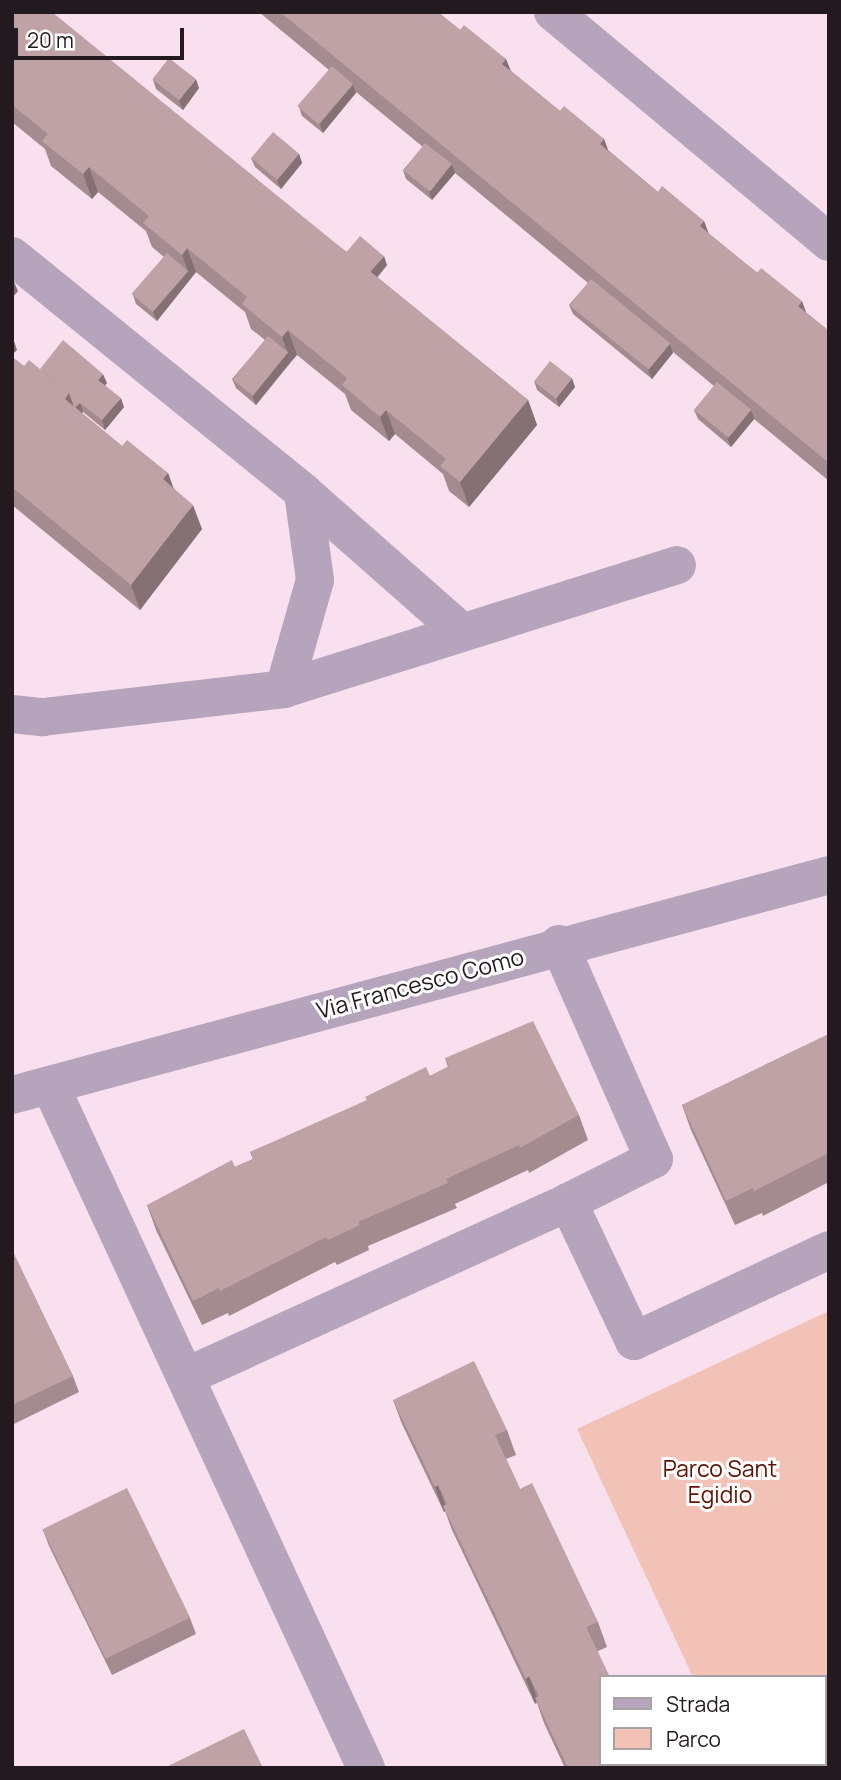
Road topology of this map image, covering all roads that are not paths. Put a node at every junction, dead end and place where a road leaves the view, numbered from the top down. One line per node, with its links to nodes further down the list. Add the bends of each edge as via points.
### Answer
1 (553, 12): 2 (street)
2 (829, 242)
3 (12, 256): 4 (street)
4 (303, 492): 6 (street); 7 (street, via 315,580)
5 (677, 565): 6 (street)
6 (463, 632): 7 (street)
7 (284, 689): 8 (street, via 43,717)
8 (12, 714)
9 (829, 875): 10 (street, Via Francesco Como)
10 (559, 944): 11 (street, Via Francesco Como); 13 (street, via 654,1159)
11 (50, 1085): 12 (street, Via Francesco Como); 15 (street)
12 (12, 1095)
13 (568, 1202): 14 (street, via 634,1341); 15 (street)
14 (829, 1250)
15 (187, 1376): 16 (street)
16 (366, 1768)

